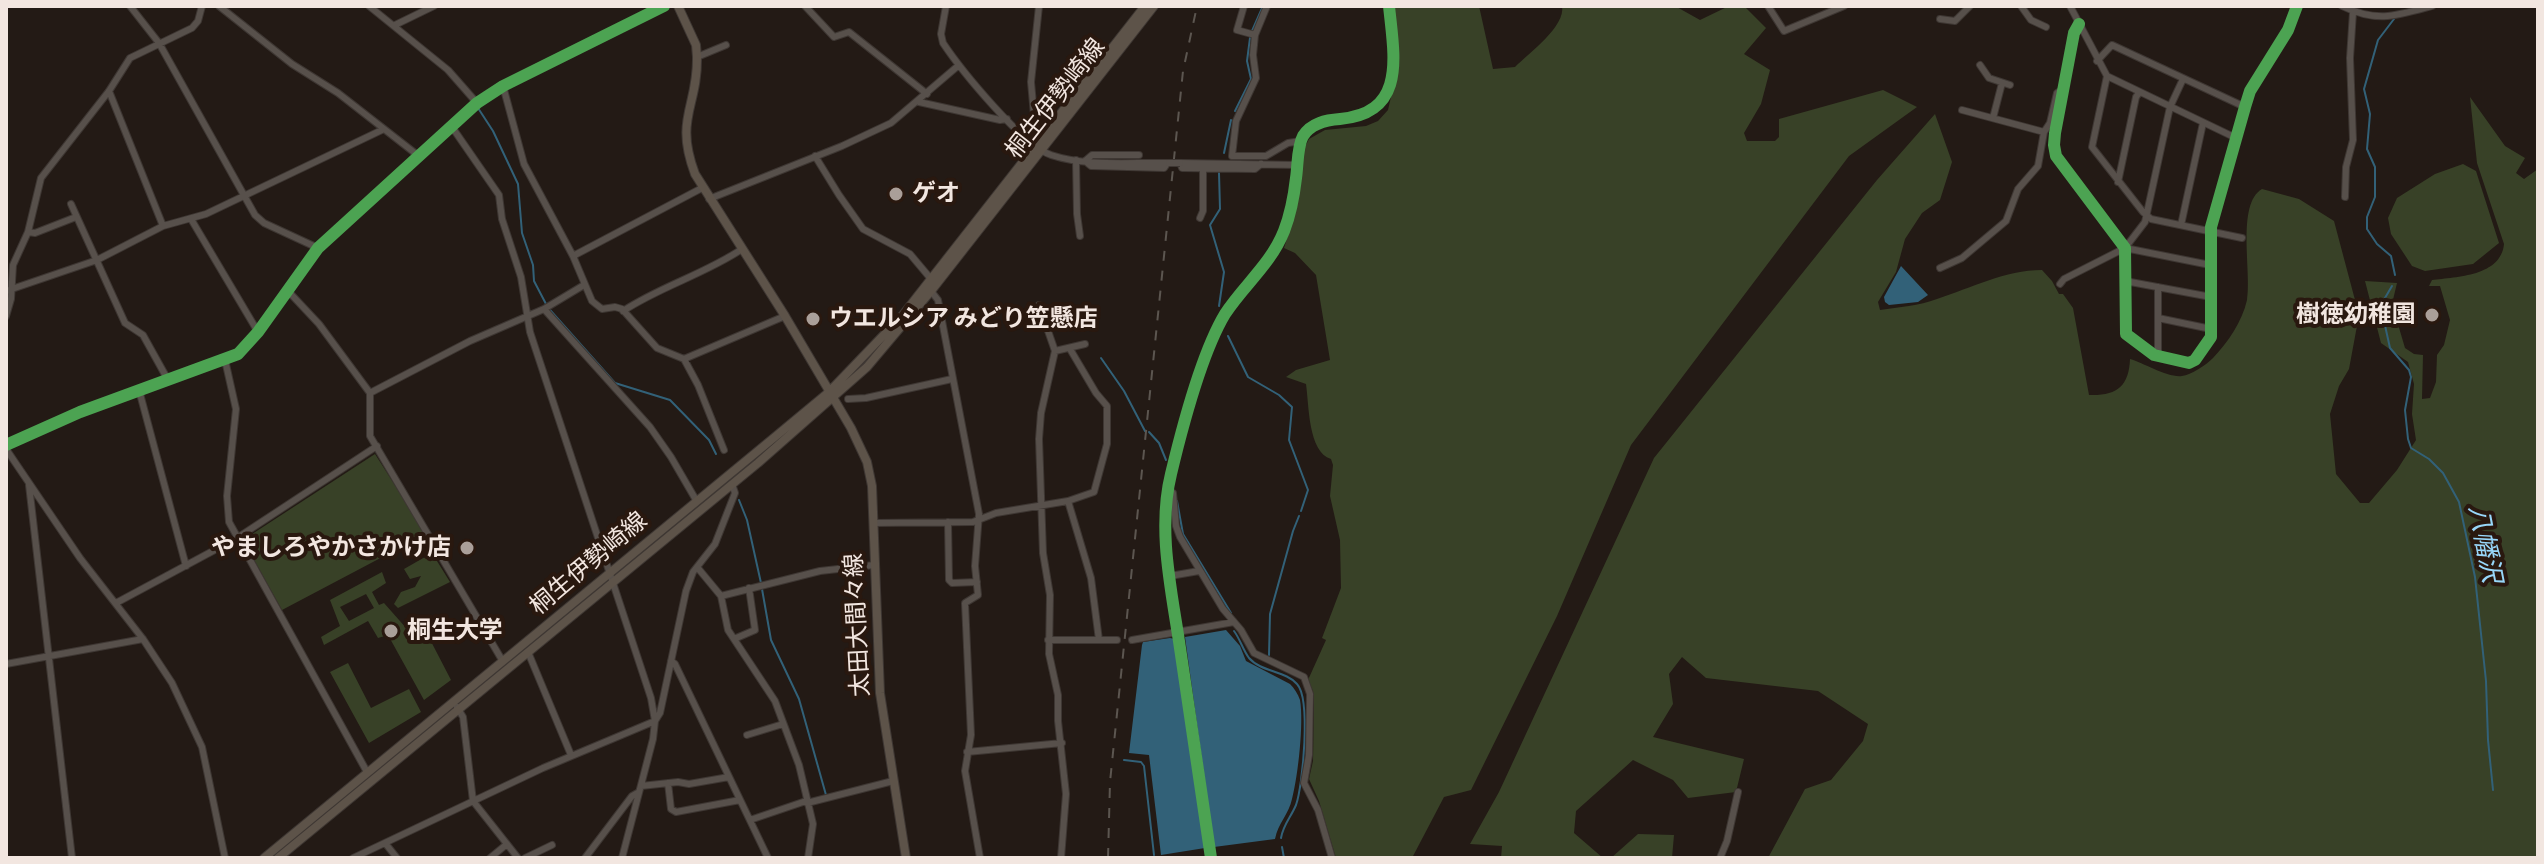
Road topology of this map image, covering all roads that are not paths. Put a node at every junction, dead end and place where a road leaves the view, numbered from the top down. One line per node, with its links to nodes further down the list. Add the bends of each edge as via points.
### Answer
1 (130, 6): 30 (street)
2 (202, 6): 30 (street, via 195,25)
3 (219, 6): 53 (street)
4 (369, 6): 27 (street)
5 (434, 6): 27 (street)
6 (664, 6): 38 (street)
7 (678, 6): 32 (main road, 太田大間々線)
8 (805, 6): 42 (street, via 834,37 849,32)
9 (946, 6): 34 (street, via 942,40)
10 (1039, 6): 51 (street, via 1031,82)
11 (1145, 6): 57 (main road, 桐生伊勢崎線)
12 (1154, 6): 57 (main road, 桐生伊勢崎線)
13 (1244, 6): 29 (street, via 1237,30)
14 (1267, 6): 29 (street)
15 (1389, 6): 56 (street, via 1392,67 1384,100 1367,113 1315,124)
16 (1768, 6): 17 (street, via 1784,31)
17 (1844, 6)
18 (1970, 6): 25 (street, via 1955,21)
19 (2021, 6): 28 (street, via 2031,20)
20 (2070, 6): 26 (street)
21 (2297, 6): 46 (street)
22 (2342, 6): 24 (street)
23 (2432, 6): 24 (street, via 2395,17)
24 (2353, 12): 70 (street, via 2353,140)
25 (1940, 19)
26 (2079, 24): 33 (street); 39 (street)
27 (395, 25): 44 (street)
28 (2046, 27)
29 (1255, 35): 56 (street, via 1257,75 1236,121 1232,156 1266,156)
30 (159, 43): 40 (street, via 130,58); 69 (street)
31 (726, 45): 32 (street)
32 (697, 57): 68 (main road, 太田大間々線, via 685,140)
33 (2097, 61): 36 (street); 37 (street, via 2112,45)
34 (959, 65): 42 (street); 49 (street)
35 (1980, 65): 48 (street, via 1986,75 2006,84)
36 (2107, 76): 41 (street); 67 (street, via 2092,147)
37 (2183, 79): 45 (street); 46 (street)
38 (503, 86): 44 (street); 86 (street, via 524,164)
39 (2063, 89): 54 (street); 84 (street, via 2056,156)
40 (109, 91): 78 (street); 79 (street, via 41,178)
41 (2139, 93): 45 (street); 67 (street)
42 (927, 94): 43 (street)
43 (919, 102): 49 (street); 59 (street, via 891,123)
44 (477, 103): 52 (street)
45 (2170, 107): 50 (street); 73 (street)
46 (2245, 107): 55 (street)
47 (1962, 110): 48 (street)
48 (1993, 118): 54 (street)
49 (1007, 119): 57 (street)
50 (2203, 123): 55 (street); 77 (street)
51 (1035, 126)
52 (452, 127): 60 (street); 102 (street, via 499,195)
53 (384, 129): 60 (street); 69 (street)
54 (2044, 132): 89 (street, via 2038,166 2018,189 2006,221 1962,258)
55 (2236, 138): 80 (street)
56 (1301, 141): 65 (street)
57 (1037, 148): 61 (street); 90 (main road, 桐生伊勢崎線); 97 (main road, 桐生伊勢崎線)
58 (1139, 155): 62 (street, via 1092,155)
59 (815, 156): 71 (street); 90 (street, via 863,229 910,254)
60 (420, 157): 83 (street)
61 (1076, 160): 62 (street); 81 (street)
62 (1085, 161): 63 (street, bridge)
63 (1180, 164): 64 (street); 66 (street)
64 (1261, 164): 65 (street); 66 (street, via 1255,169)
65 (1298, 165): 125 (street, via 1293,203 1280,240 1215,334)
66 (1203, 168): 75 (street)
67 (2118, 182): 73 (street)
68 (702, 188): 71 (main road, 太田大間々線); 86 (street)
69 (245, 194): 76 (street); 83 (street, via 264,223)
70 (2345, 197)
71 (709, 199): 85 (main road, 太田大間々線)
72 (71, 204): 74 (street)
73 (2147, 216): 77 (street); 84 (street)
74 (76, 217): 79 (street); 87 (street)
75 (1200, 218)
76 (191, 219): 78 (street); 107 (street)
77 (2181, 225): 80 (street)
78 (163, 226): 87 (street)
79 (28, 232): 95 (street, via 15,257)
80 (2211, 232): 82 (street); 88 (street)
81 (1080, 236)
82 (2242, 238)
83 (318, 248): 96 (street)
84 (2125, 248): 88 (street); 91 (street); 92 (street)
85 (742, 249): 101 (street); 104 (main road, 太田大間々線)
86 (573, 256): 93 (street)
87 (97, 260): 95 (street); 115 (street, via 125,323 143,335)
88 (2210, 265): 98 (street)
89 (1940, 268)
90 (931, 279): 118 (main road, 桐生伊勢崎線)
91 (2125, 281): 94 (street); 111 (street, via 2126,334)
92 (2060, 284)
93 (584, 285): 100 (street); 101 (street, via 597,307)
94 (2158, 287): 98 (street); 105 (street)
95 (8, 290): 103 (street)
96 (288, 291): 107 (street); 117 (street)
97 (931, 291): 114 (street, via 938,300); 118 (main road, 桐生伊勢崎線, via 867,367)
98 (2211, 297): 106 (street)
99 (1039, 305): 110 (street)
100 (544, 309): 102 (street); 126 (street, via 650,427)
101 (623, 311): 112 (street, via 657,348)
102 (527, 315): 117 (street); 138 (street)
103 (6, 316)
104 (785, 316): 112 (street); 118 (main road, 太田大間々線)
105 (2158, 318): 106 (street); 111 (street)
106 (2211, 329): 111 (street, via 2195,360)
107 (258, 332): 113 (street, via 246,348)
108 (1085, 344): 109 (street)
109 (1070, 349): 110 (street); 127 (street, via 1107,406 1108,440 1094,492)
110 (1055, 351): 128 (street, via 1041,413)
111 (2158, 356)
112 (684, 359): 122 (street)
113 (225, 360): 115 (street); 132 (street, via 236,402 227,504)
114 (952, 379): 119 (street); 129 (street)
115 (168, 380): 116 (street)
116 (139, 390): 121 (street); 134 (street)
117 (370, 393): 120 (street, via 369,431)
118 (831, 394): 124 (main road, 桐生伊勢崎線); 126 (main road, 桐生伊勢崎線); 131 (main road, 太田大間々線, via 867,462)
119 (848, 399)
120 (377, 446): 132 (street); 153 (street)
121 (6, 447): 123 (street)
122 (724, 450)
123 (29, 481): 142 (street); 152 (street)
124 (732, 484): 135 (street, via 735,493 717,537); 138 (main road, 桐生伊勢崎線)
125 (1167, 492): 136 (street, via 1173,493 1178,532); 137 (street, via 1164,522)
126 (696, 500): 138 (main road, 桐生伊勢崎線)
127 (1068, 501): 128 (street); 148 (street, via 1091,578)
128 (1042, 506): 129 (street); 147 (street, via 1050,595)
129 (978, 520): 130 (street); 139 (street)
130 (948, 522): 131 (street); 139 (street, via 949,580)
131 (873, 523): 133 (main road, 太田大間々線)
132 (237, 538): 134 (street); 163 (street)
133 (874, 565): 140 (street); 165 (main road, 太田大間々線, via 880,693)
134 (186, 566): 142 (street)
135 (697, 567): 141 (street); 154 (street, via 686,591)
136 (1199, 571): 137 (street); 143 (street)
137 (1170, 576): 144 (street)
138 (610, 579): 151 (main road, 桐生伊勢崎線); 153 (main road, 桐生伊勢崎線); 157 (street)
139 (977, 582): 161 (street, via 978,595 965,603 971,735)
140 (749, 588): 141 (street); 146 (street, via 755,630)
141 (721, 596): 146 (street)
142 (116, 603): 145 (street)
143 (1234, 622): 144 (street); 193 (street, via 1254,653 1304,677 1310,694 1304,783)
144 (1178, 633): 150 (street); 192 (street)
145 (143, 639): 152 (street); 177 (street, via 196,729)
146 (734, 639): 158 (street, via 770,692)
147 (1048, 640): 148 (street); 160 (street)
148 (1099, 640): 149 (street)
149 (1117, 640)
150 (1132, 640)
151 (528, 652): 156 (main road, 桐生伊勢崎線); 162 (street)
152 (49, 657): 155 (street); 176 (street)
153 (502, 660): 156 (main road, 桐生伊勢崎線)
154 (671, 661): 157 (street); 164 (street)
155 (6, 664)
156 (456, 705): 163 (main road, 桐生伊勢崎線); 170 (street, via 463,717); 179 (main road, 桐生伊勢崎線)
157 (655, 721): 162 (street); 167 (street)
158 (783, 724): 159 (street); 171 (street)
159 (747, 735)
160 (1062, 743): 161 (street); 191 (street, via 1067,805)
161 (967, 752): 190 (street, via 965,771)
162 (571, 755): 170 (street)
163 (367, 772): 178 (main road, 桐生伊勢崎線)
164 (729, 777): 166 (street); 169 (street)
165 (893, 781): 171 (street); 189 (main road, 太田大間々線)
166 (668, 783): 167 (street); 169 (street, via 671,809 676,812)
167 (640, 789): 185 (street); 186 (street)
168 (1738, 792): 194 (street)
169 (740, 800): 172 (street)
170 (473, 801): 173 (street); 174 (street)
171 (806, 802): 172 (street); 188 (street, via 813,826)
172 (750, 820): 187 (street)
173 (385, 843): 180 (street); 181 (street)
174 (507, 844): 182 (street); 183 (street)
175 (552, 845): 184 (street)
176 (72, 858)
177 (225, 858)
178 (264, 858)
179 (278, 858)
180 (353, 858)
181 (397, 858)
182 (490, 858)
183 (518, 858)
184 (525, 858)
185 (585, 858)
186 (622, 858)
187 (768, 858)
188 (808, 858)
189 (906, 858)
190 (980, 858)
191 (1061, 858)
192 (1211, 858)
193 (1332, 858)
194 (1720, 858)

